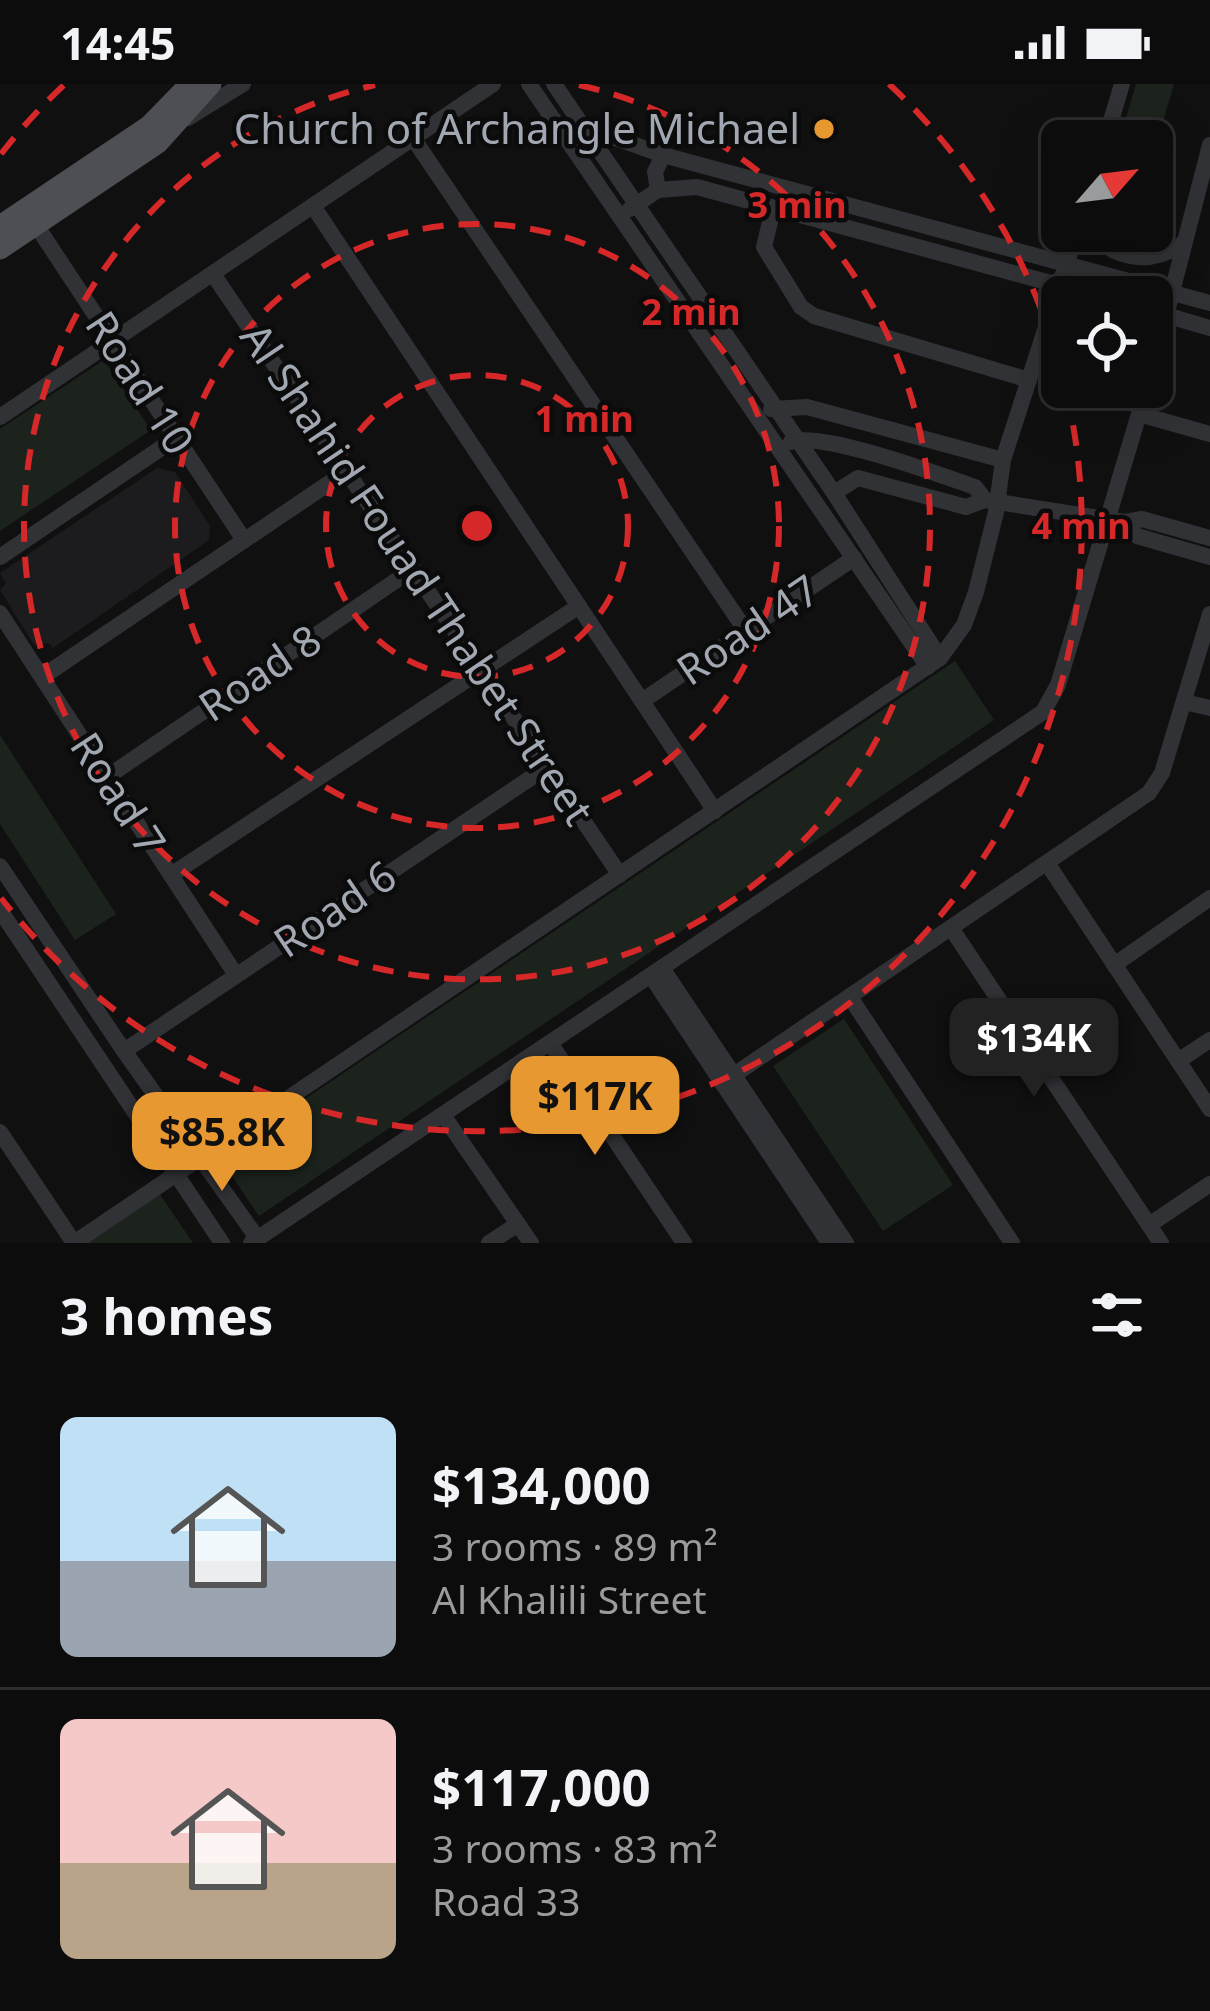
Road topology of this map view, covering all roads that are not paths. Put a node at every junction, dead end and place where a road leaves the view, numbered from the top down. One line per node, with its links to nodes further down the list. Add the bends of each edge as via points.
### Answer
1 (190, 84): 21 (main road, via 149,126)
2 (211, 84): 9 (main road)
3 (243, 84): 9 (street)
4 (493, 84): 11 (street)
5 (529, 84): 19 (street)
6 (554, 84): 10 (street)
7 (1123, 84): 8 (street)
8 (1112, 120)
9 (177, 125): 20 (main road)
10 (582, 126): 13 (street); 16 (street)
11 (413, 138): 17 (street); 65 (street)
12 (1210, 145): 14 (street)
13 (663, 155): 15 (street); 28 (street)
14 (1207, 168): 22 (street)
15 (658, 190): 16 (street); 18 (street, via 697,187)
16 (635, 203): 19 (street); 41 (street)
17 (313, 206): 29 (street); 62 (street)
18 (773, 209): 32 (street); 40 (street, via 764,247 807,312)
19 (620, 217): 45 (street)
20 (36, 225): 23 (main road); 38 (street, Road 10)
21 (0, 226)
22 (1182, 244): 24 (street); 33 (street)
23 (0, 249)
24 (1173, 250)
25 (1070, 252): 28 (street)
26 (1123, 252): 27 (street, via 1142,259)
27 (1170, 252)
28 (1066, 262): 30 (street); 31 (street)
29 (214, 274): 38 (street); 51 (street, Al Shahid Fouad Thabet Street)
30 (1062, 276)
31 (1117, 276)
32 (1041, 280)
33 (1173, 286)
34 (1173, 291): 35 (street)
35 (1210, 302)
36 (1173, 317): 37 (street)
37 (1210, 328)
38 (113, 342): 44 (street); 47 (street, Road 10)
39 (1041, 343): 40 (street)
40 (1029, 380): 50 (street)
41 (775, 406): 45 (street); 48 (street); 50 (street, via 807,407)
42 (1141, 408): 43 (street)
43 (1139, 414): 46 (street); 55 (street)
44 (0, 417)
45 (758, 417): 48 (street)
46 (1210, 434)
47 (176, 438): 57 (street, Road 10); 58 (street)
48 (788, 444): 49 (street); 53 (street); 60 (street)
49 (860, 451): 52 (street); 54 (street, via 975,487)
50 (1003, 460): 54 (street)
51 (347, 471): 57 (street); 61 (street, Al Shahid Fouad Thabet Street)
52 (852, 480): 53 (street); 54 (street, via 966,507)
53 (834, 493): 66 (street)
54 (991, 501): 55 (street); 66 (street, via 970,611)
55 (1115, 521): 56 (street, via 1142,519); 59 (street, via 1137,536); 83 (street, via 1043,712)
56 (1210, 538)
57 (244, 541): 68 (street)
58 (0, 557)
59 (1210, 557)
60 (854, 558): 65 (street, Road 47); 66 (street)
61 (413, 569): 67 (street, Al Shahid Fouad Thabet Street); 73 (street, Road 8)
62 (579, 607): 67 (street); 69 (street)
63 (0, 613): 68 (street, Road 7)
64 (1210, 614): 70 (street)
65 (746, 631): 69 (street, Road 47)
66 (934, 663): 74 (street)
67 (482, 670): 72 (street, Al Shahid Fouad Thabet Street); 77 (street)
68 (42, 677): 73 (street, Road 7)
69 (642, 701): 74 (street)
70 (1184, 702): 71 (street); 75 (street, via 1154,788)
71 (1210, 708)
72 (547, 767): 78 (street, Al Shahid Fouad Thabet Street); 84 (street, Road 6)
73 (107, 777): 77 (street, Road 7)
74 (715, 811): 78 (street)
75 (1047, 863): 81 (street); 82 (street)
76 (0, 866): 88 (street)
77 (171, 875): 84 (street, Road 7)
78 (620, 875): 94 (street)
79 (1210, 898): 82 (street)
80 (0, 910): 95 (street)
81 (951, 928): 85 (street); 98 (street)
82 (1114, 964): 89 (street)
83 (657, 972): 87 (street); 90 (street)
84 (236, 975): 88 (street, Road 6)
85 (850, 997): 90 (street); 107 (street)
86 (1210, 1040): 89 (street)
87 (550, 1043): 92 (street); 104 (street)
88 (124, 1051): 94 (street)
89 (1178, 1061): 91 (street)
90 (728, 1079): 105 (street); 106 (street)
91 (1210, 1109)
92 (443, 1115): 97 (street); 99 (street)
93 (0, 1132): 100 (street)
94 (202, 1157): 95 (street); 99 (street)
95 (178, 1174): 100 (street); 101 (street)
96 (1210, 1184): 98 (street)
97 (518, 1224): 102 (street); 103 (street)
98 (1149, 1225): 108 (street)
99 (255, 1241)
100 (74, 1243)
101 (222, 1243)
102 (489, 1243)
103 (531, 1243)
104 (684, 1243)
105 (829, 1243)
106 (846, 1243)
107 (1012, 1243)
108 (1161, 1243)

